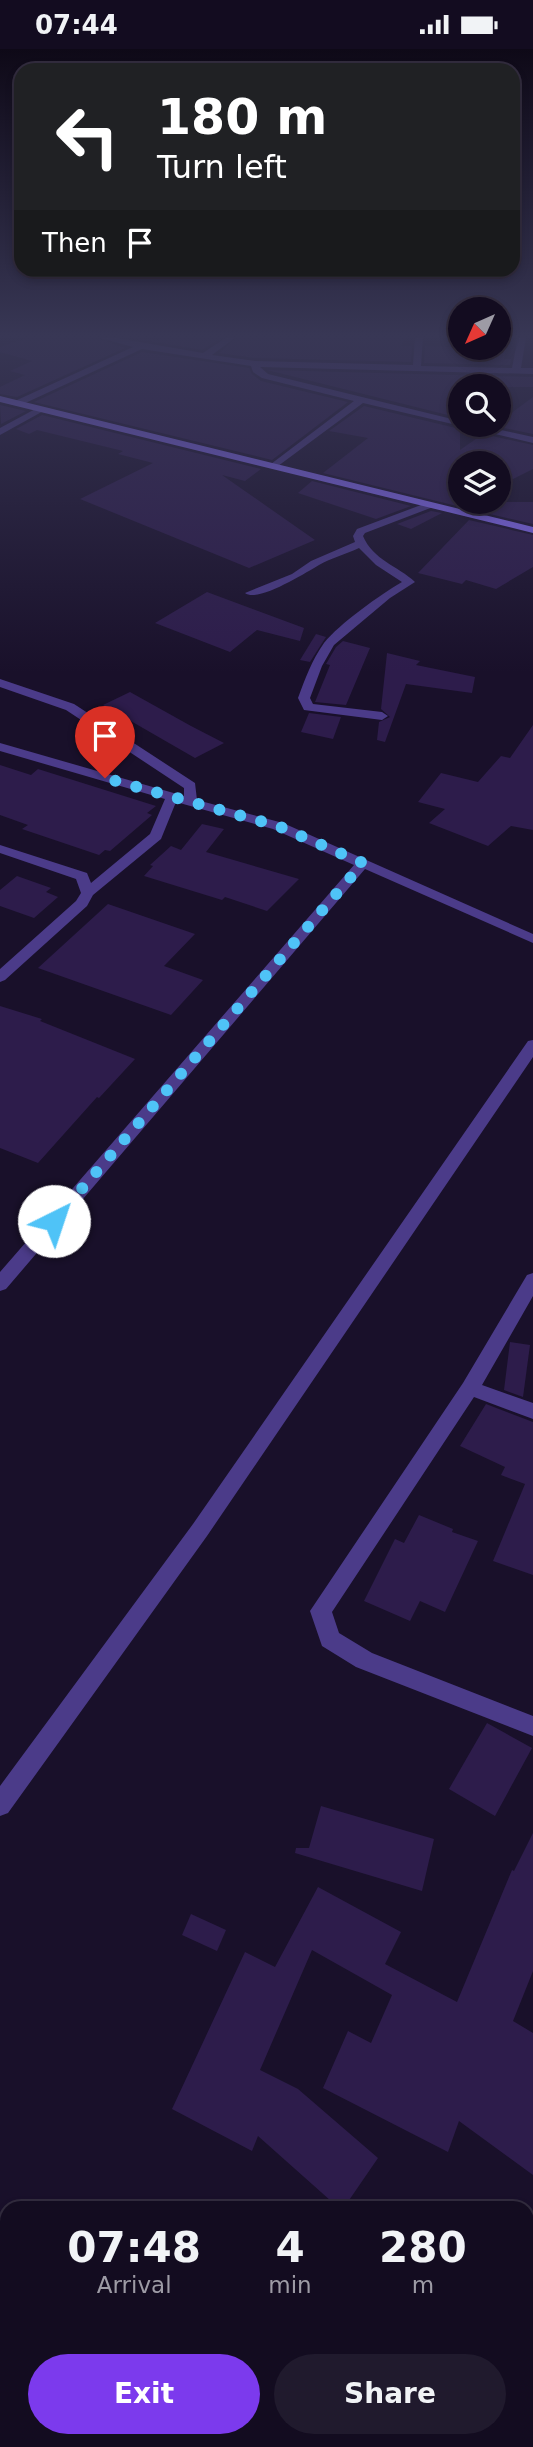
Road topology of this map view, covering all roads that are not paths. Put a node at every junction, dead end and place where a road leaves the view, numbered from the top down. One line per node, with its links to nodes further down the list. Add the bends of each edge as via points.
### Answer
1 (204, 449): 3 (street)
2 (297, 449): 3 (street)
3 (274, 466): 4 (street)
4 (429, 505): 5 (street); 6 (street, via 361,531)
5 (533, 530)
6 (360, 544): 7 (street); 9 (street, via 410,582 330,643 304,698 308,707)
7 (250, 593)
8 (0, 683): 12 (street, via 70,707 190,786)
9 (382, 716)
10 (0, 747): 11 (street)
11 (172, 797): 12 (street); 15 (street, via 156,836)
12 (191, 802): 14 (street, via 278,826)
13 (0, 849): 15 (street, via 82,876)
14 (363, 863): 16 (street); 20 (street)
15 (88, 893): 17 (street)
16 (533, 939)
17 (0, 977)
18 (533, 1045): 24 (street, via 200,1530)
19 (533, 1280): 21 (street)
20 (0, 1284)
21 (470, 1388): 22 (street); 23 (street, via 320,1611 330,1639 364,1660)
22 (533, 1411)
23 (533, 1726)
24 (0, 1805)

